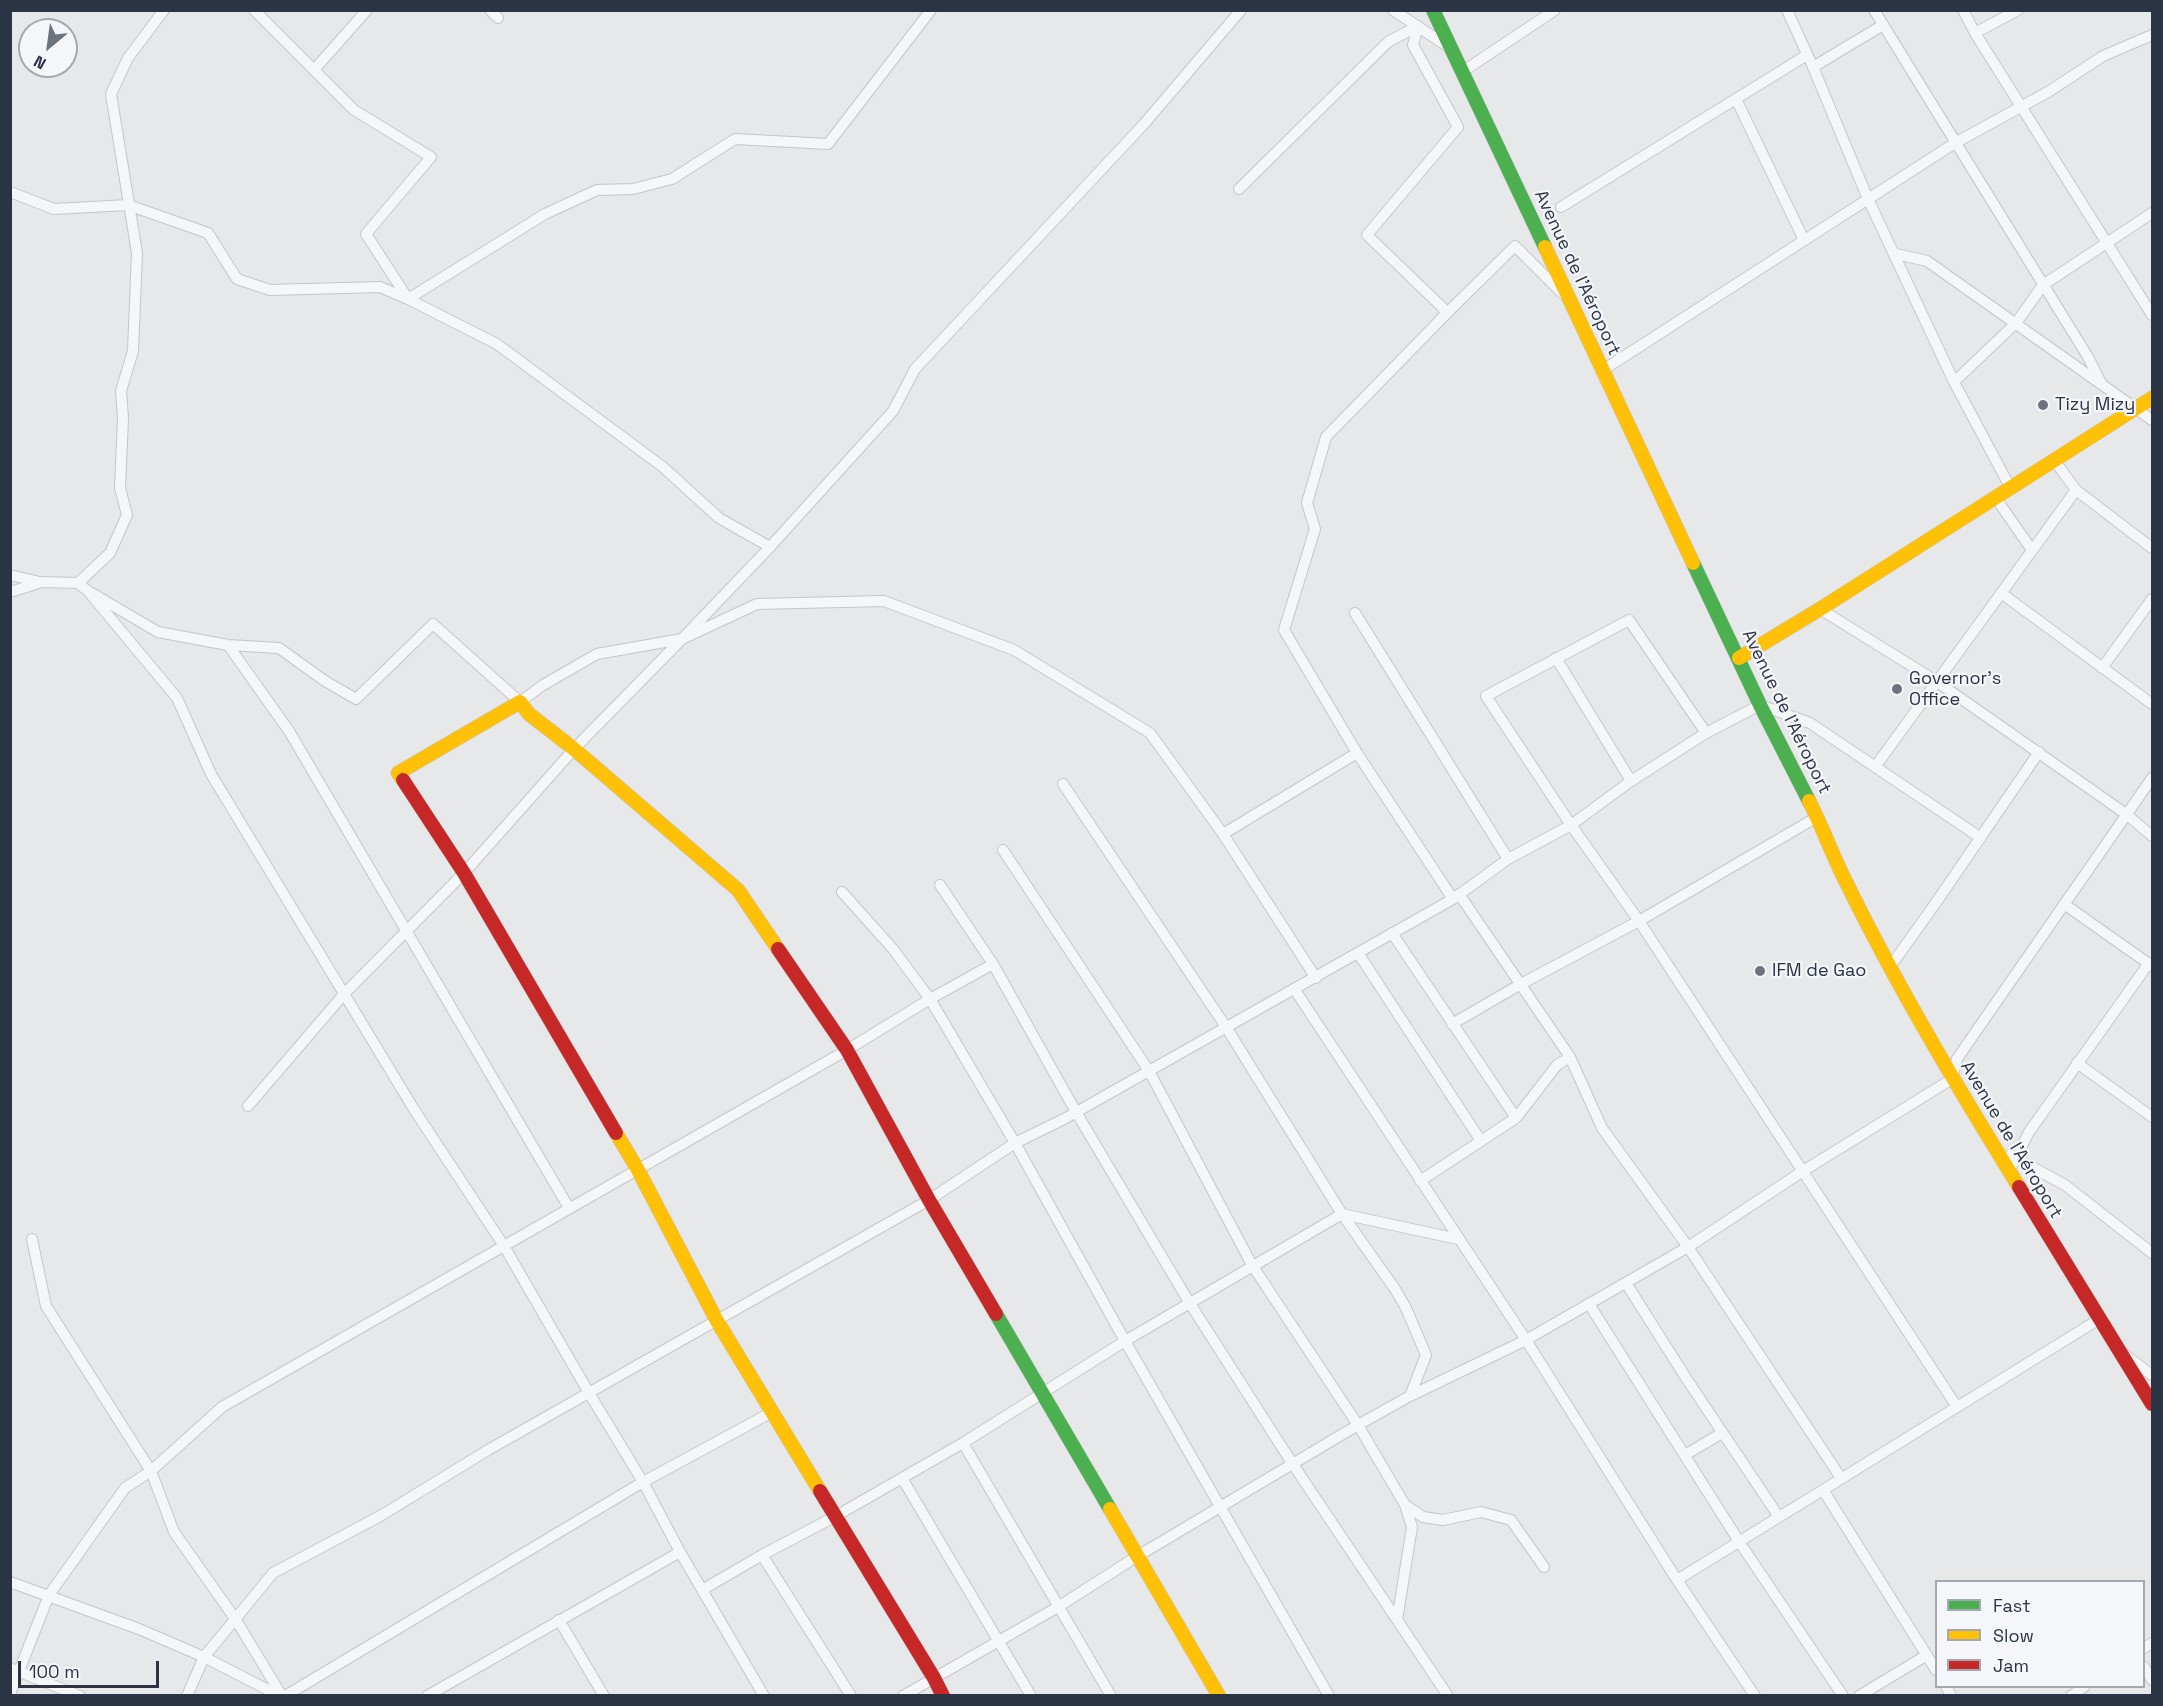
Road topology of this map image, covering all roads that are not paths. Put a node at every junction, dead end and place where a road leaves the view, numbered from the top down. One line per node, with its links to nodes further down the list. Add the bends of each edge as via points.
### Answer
1 (164, 10): 28 (street, via 128,58 111,94)
2 (254, 10): 20 (street)
3 (368, 10): 20 (street)
4 (931, 10): 35 (street, via 828,144 735,139 672,179 633,189 597,190 545,214)
5 (1241, 10): 50 (street, via 1144,124 915,369 893,411)
6 (1393, 10): 14 (street)
7 (1433, 10): 17 (street, Avenue de l'Aéroport)
8 (1555, 10): 21 (street)
9 (1787, 10): 18 (street)
10 (1874, 10): 13 (street)
11 (1963, 10): 15 (street)
12 (2018, 10): 15 (street)
13 (1883, 25): 19 (street); 24 (street)
14 (1418, 26): 17 (street); 25 (street, via 1388,42); 37 (street, via 1413,45 1458,127 1367,235)
15 (1975, 33): 23 (street)
16 (2152, 35): 23 (street, via 2103,56)
17 (1450, 48): 21 (street, Avenue de l'Aéroport)
18 (1807, 55): 19 (street); 22 (street)
19 (1814, 67): 27 (street)
20 (314, 70): 35 (street, via 354,110 431,157 366,234)
21 (1462, 72): 36 (street, Avenue de l'Aéroport)
22 (1736, 99): 29 (street); 31 (street)
23 (2020, 106): 24 (street); 32 (street)
24 (1955, 143): 27 (street); 34 (street)
25 (1239, 189)
26 (10, 192): 28 (street, via 54,209)
27 (1868, 199): 31 (street); 33 (street)
28 (128, 205): 35 (street, via 208,233 237,279 270,290 380,287); 55 (street, via 137,253 133,351 121,391 120,488 127,515 110,553)
29 (1561, 207)
30 (2152, 213): 32 (street)
31 (1804, 240): 40 (street)
32 (2106, 242): 34 (street); 38 (street)
33 (1896, 254): 39 (street, via 1927,261); 41 (street)
34 (2043, 285): 39 (street); 42 (street)
35 (408, 299): 50 (street, via 498,344 663,467 719,518)
36 (1570, 300): 37 (street, via 1515,246); 40 (street, Avenue de l'Aéroport)
37 (1446, 314): 74 (street, via 1326,437 1307,503 1315,529 1284,630)
38 (2152, 315)
39 (2016, 323): 41 (street); 42 (street)
40 (1603, 370): 65 (street, Avenue de l'Aéroport)
41 (1954, 382): 47 (street)
42 (2101, 383): 44 (street)
43 (2152, 398): 44 (street)
44 (2136, 408): 45 (street); 46 (street)
45 (2152, 420)
46 (2054, 460): 47 (street); 48 (street)
47 (2010, 487): 49 (street)
48 (2076, 490): 51 (street); 52 (street)
49 (1995, 497): 52 (street); 60 (street)
50 (770, 547): 62 (street)
51 (2152, 548)
52 (2032, 550): 58 (street)
53 (10, 575): 54 (street)
54 (40, 582): 55 (street); 57 (street)
55 (78, 583): 56 (street)
56 (88, 591): 63 (street, via 158,632); 102 (street, via 177,698 211,774)
57 (10, 592)
58 (2001, 593): 66 (street); 67 (street)
59 (2152, 599): 66 (street)
60 (1820, 609): 65 (street); 67 (street)
61 (1355, 613): 86 (street)
62 (682, 639): 68 (street, via 597,654); 72 (street); 82 (street, via 757,604 884,601 1014,650 1150,733)
63 (228, 645): 68 (street, via 279,648 357,699 433,624); 93 (street, via 289,731)
64 (1556, 658): 71 (street, via 1629,620); 77 (street); 81 (street, via 1486,696)
65 (1739, 658): 70 (street, Avenue de l'Aéroport)
66 (2102, 668): 69 (street)
67 (1936, 681): 73 (street); 75 (street)
68 (520, 702): 72 (street, via 529,714); 87 (street, via 398,773)
69 (2152, 704)
70 (1760, 705): 71 (street); 75 (street, via 1810,723); 80 (street, Avenue de l'Aéroport)
71 (1706, 733): 77 (street)
72 (574, 749): 87 (street); 106 (street, via 738,890)
73 (2039, 752): 79 (street); 84 (street)
74 (1357, 753): 82 (street); 90 (street)
75 (1875, 767): 84 (street)
76 (2152, 778): 79 (street)
77 (1631, 781): 81 (street)
78 (1064, 784): 105 (street)
79 (2126, 814): 83 (street); 91 (street)
80 (1817, 817): 92 (street); 98 (street, Avenue de l'Aéroport)
81 (1571, 825): 86 (street); 92 (street)
82 (1223, 834): 99 (street)
83 (2152, 836)
84 (1981, 838): 98 (street)
85 (1003, 850): 109 (street)
86 (1508, 859): 90 (street)
87 (464, 873): 93 (street); 119 (street)
88 (940, 885): 96 (street)
89 (842, 892): 103 (street, via 893,949)
90 (1456, 897): 94 (street); 100 (street)
91 (2064, 904): 97 (street); 110 (street, via 1958,1059)
92 (1639, 921): 100 (street); 120 (street)
93 (406, 932): 102 (street); 124 (street)
94 (1392, 933): 95 (street); 104 (street)
95 (1358, 953): 99 (street); 115 (street)
96 (993, 964): 103 (street); 112 (street)
97 (2151, 965): 108 (street)
98 (1890, 967): 110 (street, Avenue de l'Aéroport)
99 (1316, 978): 101 (street)
100 (1521, 984): 104 (street); 107 (street)
101 (1295, 990): 105 (street); 122 (street)
102 (345, 993): 111 (street); 128 (street, via 415,1111)
103 (930, 999): 106 (street); 116 (street)
104 (1452, 1024): 114 (street)
105 (1227, 1027): 109 (street); 125 (street)
106 (847, 1050): 119 (street); 123 (street)
107 (1570, 1057): 114 (street, via 1557,1065); 129 (street, via 1602,1128)
108 (2077, 1064): 113 (street); 118 (street)
109 (1149, 1071): 112 (street); 131 (street)
110 (1952, 1079): 117 (street, Avenue de l'Aéroport); 120 (street)
111 (248, 1106)
112 (1076, 1112): 116 (street); 133 (street)
113 (2152, 1117)
114 (1516, 1118): 115 (street)
115 (1481, 1141): 122 (street)
116 (1015, 1143): 123 (street); 138 (street)
117 (1998, 1153): 118 (street); 121 (street, Avenue de l'Aéroport)
118 (2015, 1156): 121 (street); 130 (street, via 2065,1185)
119 (638, 1170): 124 (street); 136 (street)
120 (1803, 1171): 129 (street); 145 (street)
121 (2008, 1173): 135 (street, Avenue de l'Aéroport)
122 (1420, 1181): 127 (street)
123 (929, 1200): 136 (street); 141 (street)
124 (569, 1209): 128 (street)
125 (1342, 1214): 127 (street); 131 (street); 143 (street, via 1406,1308 1426,1355)
126 (33, 1239): 152 (street, via 46,1306)
127 (1458, 1239): 137 (street)
128 (504, 1246): 142 (street); 152 (street, via 222,1407)
129 (1688, 1247): 132 (street); 154 (street)
130 (2152, 1252)
131 (1252, 1265): 133 (street); 147 (street)
132 (1626, 1283): 134 (street); 148 (street)
133 (1189, 1302): 138 (street); 151 (street)
134 (1589, 1304): 137 (street); 150 (street)
135 (2101, 1318): 139 (street, Avenue de l'Aéroport); 145 (street)
136 (717, 1321): 142 (street); 146 (street)
137 (1526, 1340): 143 (street); 166 (street)
138 (1125, 1341): 141 (street); 157 (street)
139 (2121, 1352): 140 (street); 144 (street, Avenue de l'Aéroport)
140 (2152, 1375)
141 (1042, 1392): 149 (street); 164 (street)
142 (589, 1393): 155 (street); 171 (street, via 382,1515 273,1573)
143 (1410, 1396): 147 (street)
144 (2152, 1404)
145 (1958, 1407): 154 (street)
146 (772, 1412): 155 (street); 159 (street)
147 (1358, 1425): 151 (street); 158 (street)
148 (1722, 1433): 150 (street); 160 (street)
149 (963, 1443): 153 (street); 170 (street)
150 (1685, 1455): 161 (street)
151 (1292, 1463): 157 (street); 173 (street)
152 (152, 1471): 169 (street, via 125,1488); 171 (street, via 174,1532)
153 (902, 1478): 159 (street); 174 (street)
154 (1840, 1479): 156 (street)
155 (644, 1482): 162 (street); 183 (street)
156 (1823, 1490): 160 (street); 175 (street)
157 (1222, 1505): 164 (street); 193 (street)
158 (1405, 1505): 165 (street, via 1422,1518 1443,1520 1481,1512 1511,1520); 173 (street, via 1412,1527)
159 (836, 1516): 163 (street); 179 (street)
160 (1779, 1517): 161 (street)
161 (1740, 1543): 166 (street); 196 (street)
162 (680, 1552): 168 (street); 172 (street)
163 (762, 1554): 168 (street); 187 (street)
164 (1137, 1557): 170 (street); 192 (street)
165 (1544, 1568)
166 (1677, 1580): 195 (street)
167 (10, 1582): 169 (street)
168 (702, 1590): 186 (street)
169 (49, 1595): 176 (street); 178 (street)
170 (1058, 1607): 174 (street); 191 (street)
171 (236, 1620): 176 (street); 183 (street)
172 (559, 1620): 184 (street); 185 (street)
173 (1397, 1620): 194 (street)
174 (999, 1641): 179 (street); 190 (street)
175 (1927, 1655): 177 (street); 197 (street)
176 (204, 1657): 182 (street); 183 (street)
177 (1935, 1668)
178 (15, 1670): 180 (street); 181 (street)
179 (934, 1678): 188 (street); 189 (street)
180 (10, 1694)
181 (80, 1695)
182 (187, 1695)
183 (282, 1695)
184 (427, 1695)
185 (604, 1695)
186 (764, 1695)
187 (851, 1695)
188 (903, 1695)
189 (943, 1695)
190 (1031, 1695)
191 (1111, 1695)
192 (1219, 1695)
193 (1329, 1695)
194 (1448, 1695)
195 (1755, 1695)
196 (1844, 1695)
197 (1859, 1695)

